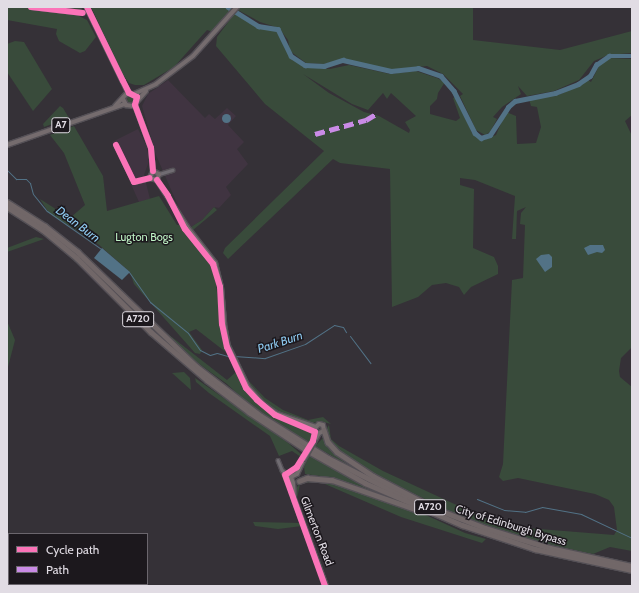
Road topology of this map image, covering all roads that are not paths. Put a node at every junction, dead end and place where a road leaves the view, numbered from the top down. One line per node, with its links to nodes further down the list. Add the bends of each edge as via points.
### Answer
1 (31, 7): 4 (main road)
2 (237, 7): 6 (main road, A7, via 212,38 174,72)
3 (87, 8): 4 (main road); 5 (main road)
4 (83, 13): 5 (main road, via 86,16)
5 (89, 14): 7 (main road)
6 (148, 88): 7 (main road, A7); 8 (main road, A7)
7 (128, 95): 8 (main road); 9 (main road); 10 (main road, A7)
8 (137, 99): 11 (main road)
9 (125, 104): 10 (main road, A7); 11 (main road)
10 (115, 106): 12 (main road, A7)
11 (133, 106): 15 (main road, via 151,148)
12 (7, 145)
13 (116, 145): 17 (street, via 134,182)
14 (172, 170): 16 (street)
15 (153, 171): 16 (main road); 17 (main road)
16 (159, 174): 18 (main road)
17 (150, 178): 18 (main road)
18 (157, 180): 21 (main road, via 187,228 215,263 221,287 226,335 232,357 248,387 263,404 282,417)
19 (7, 202): 29 (highway, City of Edinburgh Bypass / A720, via 69,245 174,347 261,416 349,469)
20 (7, 207): 30 (highway, City of Edinburgh Bypass / A720, via 66,248 164,343 249,412 305,449 353,476)
21 (316, 427): 22 (main road, via 321,424); 23 (main road)
22 (324, 430): 23 (main road); 29 (highway, via 333,450 356,466)
23 (319, 432): 25 (main road, bridge)
24 (278, 460): 26 (street, via 282,470)
25 (296, 474): 26 (main road); 27 (main road)
26 (291, 477): 28 (main road, Gilmerton Road)
27 (299, 481): 28 (main road); 30 (highway, via 307,478 332,480)
28 (293, 483): 33 (main road, Gilmerton Road, via 294,499)
29 (460, 520): 31 (highway, City of Edinburgh Bypass / A720, via 544,547)
30 (462, 525): 32 (highway, City of Edinburgh Bypass / A720, via 535,548)
31 (632, 566)
32 (632, 570)
33 (326, 586)

